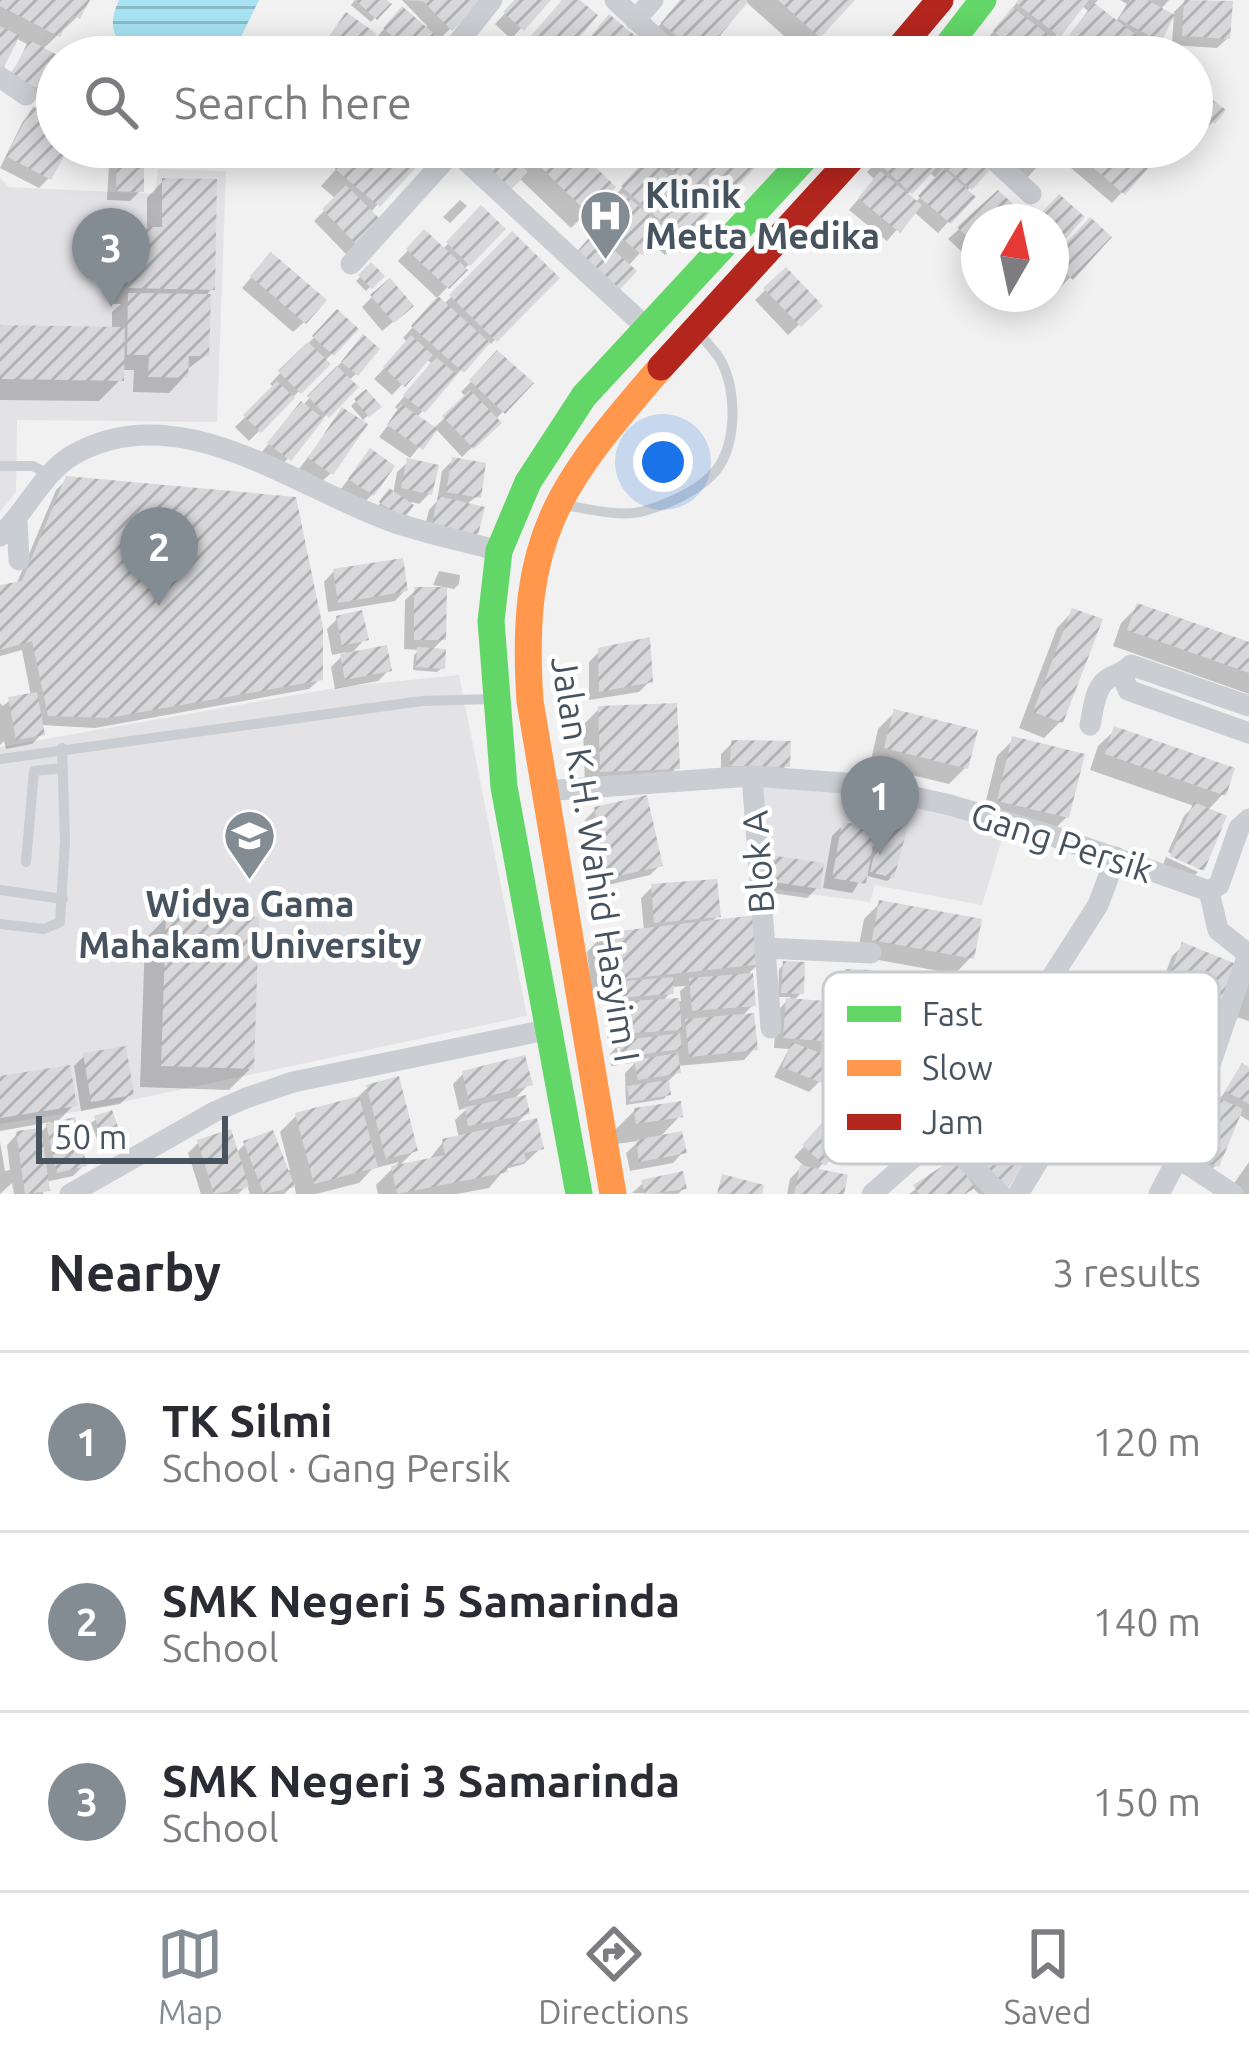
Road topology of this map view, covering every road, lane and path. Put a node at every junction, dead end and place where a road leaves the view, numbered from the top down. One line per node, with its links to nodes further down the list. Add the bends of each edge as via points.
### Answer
1 (492, 0): 7 (street)
2 (615, 0): 6 (street)
3 (653, 0): 6 (street)
4 (940, 0): 9 (main road)
5 (983, 0): 10 (main road)
6 (635, 20): 8 (street)
7 (463, 36)
8 (653, 36)
9 (910, 36)
10 (955, 36)
11 (0, 77): 12 (street)
12 (26, 95)
13 (435, 168): 19 (street)
14 (474, 168): 21 (street)
15 (842, 168): 20 (main road, Jalan K.H. Wahid Hasyim I)
16 (1003, 168): 18 (street)
17 (796, 169): 21 (main road, Jalan K.H. Wahid Hasyim I)
18 (1031, 194)
19 (351, 264)
20 (694, 327): 24 (main road, Jalan K.H. Wahid Hasyim I); 24 (lane, via 721,361 733,394 722,461 711,477 640,512)
21 (648, 328): 26 (main road, Jalan K.H. Wahid Hasyim I, via 584,396 528,482)
22 (0, 466): 23 (lane, via 33,466)
23 (50, 476): 25 (street); 26 (street, via 97,445 181,438 392,521)
24 (557, 503): 30 (main road, Jalan K.H. Wahid Hasyim I, via 530,600)
25 (9, 528): 27 (street)
26 (500, 551): 29 (main road, Jalan K.H. Wahid Hasyim I, via 491,621)
27 (19, 560)
28 (1123, 676): 31 (street, via 1131,665); 32 (street, via 1098,690); 33 (street, via 1128,690)
29 (495, 699): 30 (main road); 34 (lane, via 422,700); 50 (main road, Jalan K.H. Wahid Hasyim I)
30 (530, 701): 38 (main road, Jalan K.H. Wahid Hasyim I)
31 (1249, 706)
32 (1090, 725)
33 (1249, 733)
34 (62, 748): 35 (lane); 36 (lane)
35 (0, 759)
36 (63, 768): 41 (lane, via 34,771); 44 (lane)
37 (752, 776): 38 (street, Gang Persik); 40 (street, Gang Persik, via 880,789); 46 (street, Blok A)
38 (543, 791): 59 (main road, Jalan K.H. Wahid Hasyim I)
39 (1249, 819): 43 (street)
40 (1116, 856): 43 (street, Gang Persik); 48 (street, via 1098,905)
41 (26, 862)
42 (0, 890): 44 (lane)
43 (1209, 891): 51 (street, via 1218,930 1248,954)
44 (63, 899): 45 (lane, via 53,928)
45 (0, 924)
46 (765, 948): 47 (street, Blok A); 49 (street, Blok A)
47 (871, 953)
48 (1055, 972)
49 (771, 1028)
50 (546, 1030): 57 (main road, Jalan K.H. Wahid Hasyim I); 58 (street, via 292,1082 214,1112)
51 (1219, 1042)
52 (906, 1164): 60 (street)
53 (970, 1164): 61 (street)
54 (1036, 1164): 62 (street)
55 (1175, 1164): 63 (street)
56 (1187, 1164): 64 (street)
57 (574, 1193)
58 (70, 1194)
59 (613, 1194)
60 (872, 1194)
61 (1000, 1194)
62 (1018, 1194)
63 (1159, 1194)
64 (1233, 1194)

